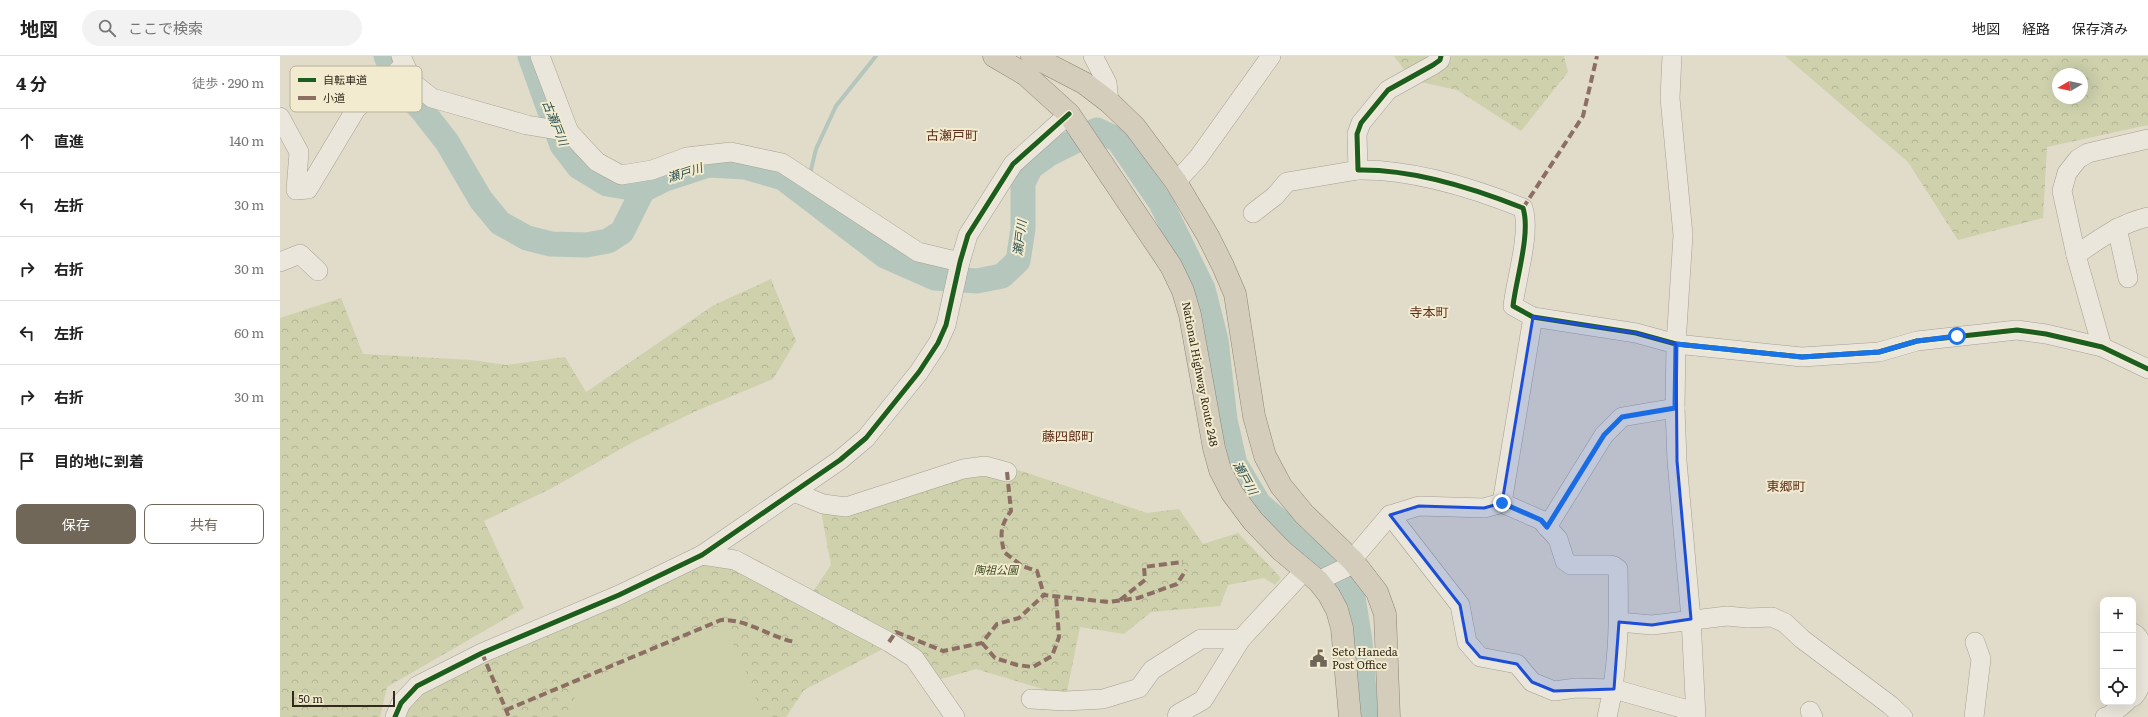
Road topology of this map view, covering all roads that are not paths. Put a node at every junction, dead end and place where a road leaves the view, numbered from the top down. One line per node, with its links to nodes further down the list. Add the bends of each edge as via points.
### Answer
1 (540, 56): 13 (street)
2 (994, 56): 12 (highway, National Highway Route 248, via 1026,74)
3 (1032, 56): 9 (highway, via 1084,83)
4 (1093, 56): 9 (street, via 1107,83)
5 (1271, 56): 17 (street, via 1198,158)
6 (1441, 56): 15 (street, via 1433,65 1388,90 1361,123 1356,140)
7 (1672, 56): 27 (street, via 1670,98 1683,235)
8 (422, 90): 13 (street, via 432,98 527,125)
9 (1109, 102): 17 (highway, via 1135,127)
10 (354, 112): 16 (street, via 308,189 296,190)
11 (280, 117): 16 (street, via 299,152)
12 (1073, 119): 23 (street, via 1013,164 968,235); 38 (highway, National Highway Route 248, via 1171,266 1184,291 1214,448 1220,470 1232,493 1253,521)
13 (563, 131): 23 (street, via 597,162 621,175 652,170 687,156 731,152 782,164 918,252)
14 (2148, 139): 21 (street, via 2088,153 2078,159 2067,173 2062,190)
15 (1358, 170): 18 (street, via 1287,182); 26 (street, via 1401,173 1473,190 1523,208 1526,217 1525,235 1513,306)
16 (289, 172)
17 (1176, 182): 37 (highway, via 1214,248 1235,294 1253,409 1265,456 1281,486)
18 (1254, 213)
19 (2148, 217): 20 (street, via 2132,220)
20 (2117, 228): 21 (street); 25 (street)
21 (2076, 254): 28 (street)
22 (280, 262): 24 (street, via 300,254)
23 (959, 264): 32 (street, via 946,325 938,343 919,372 866,438)
24 (318, 271)
25 (2128, 278)
26 (1533, 318): 27 (street, via 1636,332); 33 (street)
27 (1676, 344): 28 (street, via 1802,357 1879,352 1917,341 2017,330); 30 (street)
28 (2102, 347): 29 (street)
29 (2148, 369)
30 (1675, 408): 35 (street, via 1622,417 1604,435); 39 (street, via 1677,461)
31 (1007, 472): 32 (street, via 985,466 962,469 846,507 824,504)
32 (794, 492): 36 (street)
33 (1502, 503): 34 (street, via 1484,508 1419,506); 35 (street, via 1541,520)
34 (1390, 515): 37 (street); 44 (street, via 1460,605 1467,642 1480,657 1517,664 1532,682 1554,691 1576,688)
35 (1547, 527): 40 (street, via 1558,539 1565,561 1570,565 1610,565 1618,569)
36 (702, 555): 49 (street, via 619,595 482,653 417,686 401,703); 50 (street, via 735,560 908,654 914,658)
37 (1349, 564): 38 (street); 53 (highway, via 1377,592 1385,614)
38 (1314, 576): 42 (street); 52 (highway, National Highway Route 248, via 1329,595 1342,628)
39 (1691, 619): 40 (street, via 1652,625); 48 (street); 55 (street, via 1726,616 1772,617 1785,622 1802,639)
40 (1619, 622): 44 (street)
41 (2136, 634): 45 (street, via 2146,644 2147,659 2139,692)
42 (1241, 639): 46 (street, via 1201,639 1152,670 1139,688 1103,699); 51 (street, via 1204,700 1178,714)
43 (1975, 642): 56 (street, via 1981,660)
44 (1614, 689): 48 (street); 54 (street)
45 (2136, 694)
46 (1031, 699)
47 (2122, 705): 57 (street)
48 (1696, 714)
49 (395, 717)
50 (955, 717)
51 (1177, 717)
52 (1350, 717)
53 (1389, 717)
54 (1607, 717)
55 (1903, 717)
56 (1974, 717)
57 (2105, 717)

